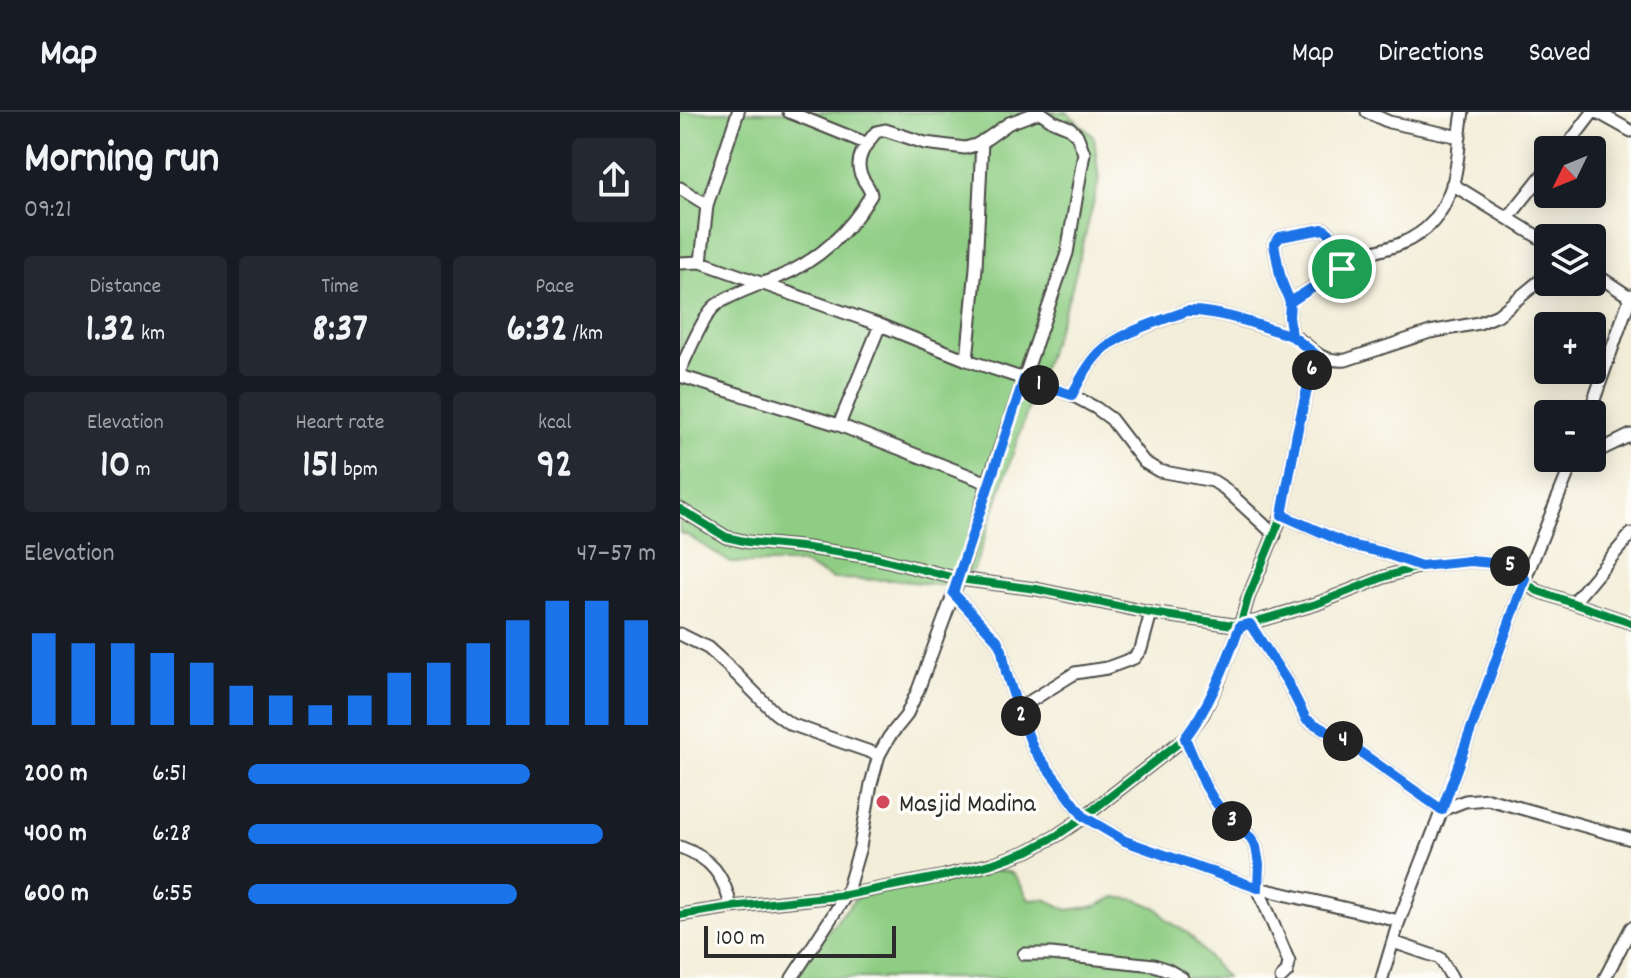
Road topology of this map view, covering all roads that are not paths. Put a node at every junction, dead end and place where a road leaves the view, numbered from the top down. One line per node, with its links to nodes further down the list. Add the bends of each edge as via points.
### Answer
1 (738, 112): 15 (street)
2 (789, 112): 11 (street)
3 (1039, 112): 10 (street); 31 (street, via 1070,128 1084,153 1067,253)
4 (1367, 112): 9 (street)
5 (1463, 112): 9 (street)
6 (1595, 112): 7 (street); 8 (street)
7 (1631, 131)
8 (1575, 136)
9 (1460, 137): 12 (street)
10 (982, 141): 11 (street, via 949,147 880,130); 29 (street)
11 (868, 144): 22 (street, via 859,169 871,195 851,224 828,248)
12 (1452, 184): 16 (street); 20 (street, via 1431,226)
13 (1534, 186): 16 (street)
14 (680, 188): 15 (street)
15 (707, 205): 18 (street)
16 (1508, 218): 17 (street)
17 (1534, 234)
18 (701, 262): 19 (street); 22 (street)
19 (680, 263)
20 (1342, 269): 25 (street); 25 (street, via 1329,231 1280,237 1274,244)
21 (1606, 281): 24 (street)
22 (762, 283): 26 (street); 30 (street, via 711,309)
23 (1534, 285): 28 (street, via 1498,315 1479,323 1430,332 1346,360)
24 (1631, 296): 33 (street)
25 (1290, 302): 27 (street)
26 (880, 325): 29 (street); 34 (street)
27 (1292, 336): 28 (street); 32 (street, via 1187,311 1110,343)
28 (1315, 354): 40 (street)
29 (967, 360): 31 (street)
30 (680, 373): 34 (street)
31 (1024, 379): 32 (street); 38 (street)
32 (1072, 395): 42 (street, via 1111,419 1144,462 1159,471 1213,481)
33 (1594, 400)
34 (839, 425): 38 (street)
35 (1631, 435): 36 (street)
36 (1606, 447)
37 (1572, 472): 45 (street)
38 (988, 483): 44 (street)
39 (680, 509): 44 (street, via 726,537 877,558)
40 (1282, 515): 42 (street); 43 (street, via 1350,545)
41 (1631, 534): 47 (street)
42 (1275, 535): 50 (street, via 1248,598)
43 (1421, 566): 45 (street, via 1504,564); 50 (street)
44 (959, 579): 46 (street); 48 (street)
45 (1525, 579): 47 (street, via 1538,591); 55 (street)
46 (953, 593): 52 (street, via 997,640); 54 (street, via 911,708)
47 (1573, 603): 49 (street)
48 (1151, 613): 50 (street); 52 (street, via 1134,658 1075,673)
49 (1631, 623)
50 (1245, 625): 53 (street, via 1203,714); 55 (street, via 1288,683 1306,719)
51 (680, 634): 54 (street, via 708,648 790,724)
52 (1018, 709): 56 (street, via 1034,750)
53 (1185, 738): 56 (street); 59 (street, via 1214,800 1256,847)
54 (879, 755): 60 (street)
55 (1442, 810): 57 (street, via 1488,799); 63 (street)
56 (1084, 817): 59 (street, via 1125,841); 60 (street, via 1028,851 991,864)
57 (1631, 839)
58 (680, 847): 61 (street, via 710,863 727,889)
59 (1258, 888): 63 (street); 71 (street, via 1289,962)
60 (846, 895): 61 (street); 68 (street)
61 (731, 907): 62 (street)
62 (680, 915)
63 (1399, 921): 65 (street)
64 (1631, 928): 74 (street)
65 (1393, 942): 72 (street); 73 (street, via 1440,958)
66 (1024, 954): 67 (street)
67 (1134, 963): 69 (street); 70 (street, via 1154,965)
68 (792, 978)
69 (1138, 978)
70 (1182, 978)
71 (1281, 978)
72 (1382, 978)
73 (1452, 978)
74 (1605, 978)

